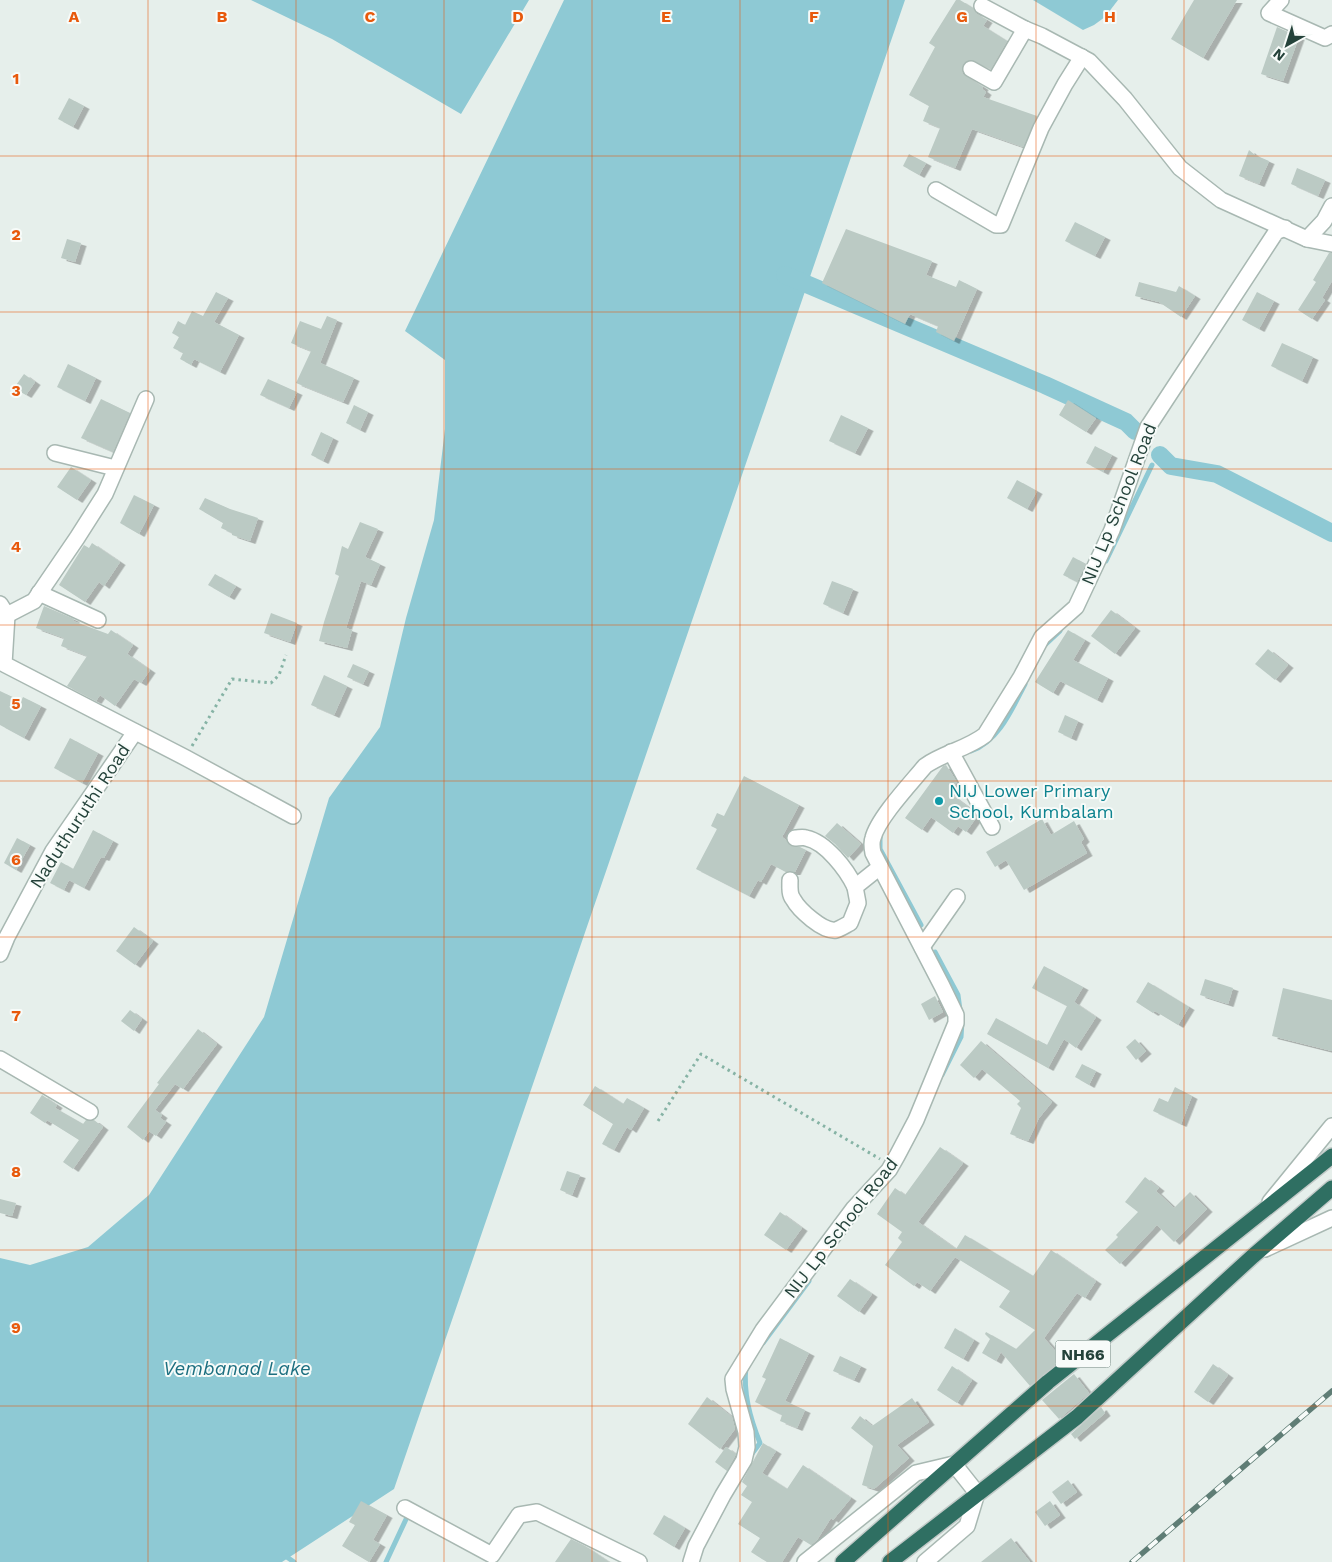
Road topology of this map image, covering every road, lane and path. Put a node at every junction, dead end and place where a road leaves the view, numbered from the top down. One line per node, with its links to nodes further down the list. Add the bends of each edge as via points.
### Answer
1 (1281, 0): 4 (street, via 1269,13 1325,38)
2 (982, 6): 3 (street)
3 (1025, 29): 5 (street); 6 (street, via 993,84)
4 (1332, 34)
5 (1082, 57): 7 (street, via 1041,128 1001,225); 9 (street, via 1089,60 1124,99 1180,168 1221,200)
6 (971, 69)
7 (936, 190)
8 (1332, 206): 10 (street, via 1324,221)
9 (1285, 228): 10 (street); 20 (street, NIJ Lp School Road, via 1276,232 1148,427 1112,530 1076,607 1042,637 985,735)
10 (1307, 239): 11 (street)
11 (1332, 244)
12 (146, 399): 14 (street)
13 (56, 453): 14 (street)
14 (115, 468): 15 (street, via 105,494)
15 (39, 593): 16 (street, via 34,600); 17 (street)
16 (3, 610): 19 (street, Naduthuruthi Road, via 4,664)
17 (98, 620)
18 (286, 655): 21 (path, via 279,675 271,684 232,679)
19 (135, 732): 21 (street, Naduthuruthi Road); 30 (street, Naduthuruthi Road, via 53,851)
20 (951, 752): 23 (street); 25 (street, NIJ Lp School Road, via 925,766 879,825 872,848)
21 (186, 758): 22 (street, Naduthuruthi Road)
22 (293, 816)
23 (992, 827)
24 (795, 838): 27 (street, via 806,838 824,848 845,869)
25 (880, 867): 27 (street); 29 (street, NIJ Lp School Road)
26 (790, 880): 27 (street, via 792,899 801,909 824,928 836,930 850,923 858,903)
27 (855, 887)
28 (957, 897): 29 (street)
29 (922, 947): 36 (street, NIJ Lp School Road, via 956,1015 956,1023 916,1120)
30 (0, 954)
31 (0, 1059): 32 (street)
32 (90, 1112)
33 (658, 1121): 36 (path, via 701,1054)
34 (1332, 1126): 38 (street)
35 (1332, 1156): 38 (highway, NH66)
36 (891, 1166): 45 (street, NIJ Lp School Road, via 854,1208 769,1322 733,1379 747,1447 744,1460 696,1546)
37 (1332, 1188): 40 (highway, NH66)
38 (1256, 1218): 41 (highway, NH66, via 1048,1382)
39 (1332, 1218): 40 (street)
40 (1253, 1256): 42 (highway, NH66, via 1077,1417)
41 (954, 1464): 42 (street); 46 (street, via 916,1473); 47 (highway, NH66)
42 (977, 1493): 48 (highway, NH66); 49 (street, via 967,1526)
43 (405, 1508): 44 (street, via 492,1555 519,1514 537,1512)
44 (639, 1562)
45 (691, 1562)
46 (806, 1562)
47 (843, 1562)
48 (890, 1562)
49 (925, 1562)

